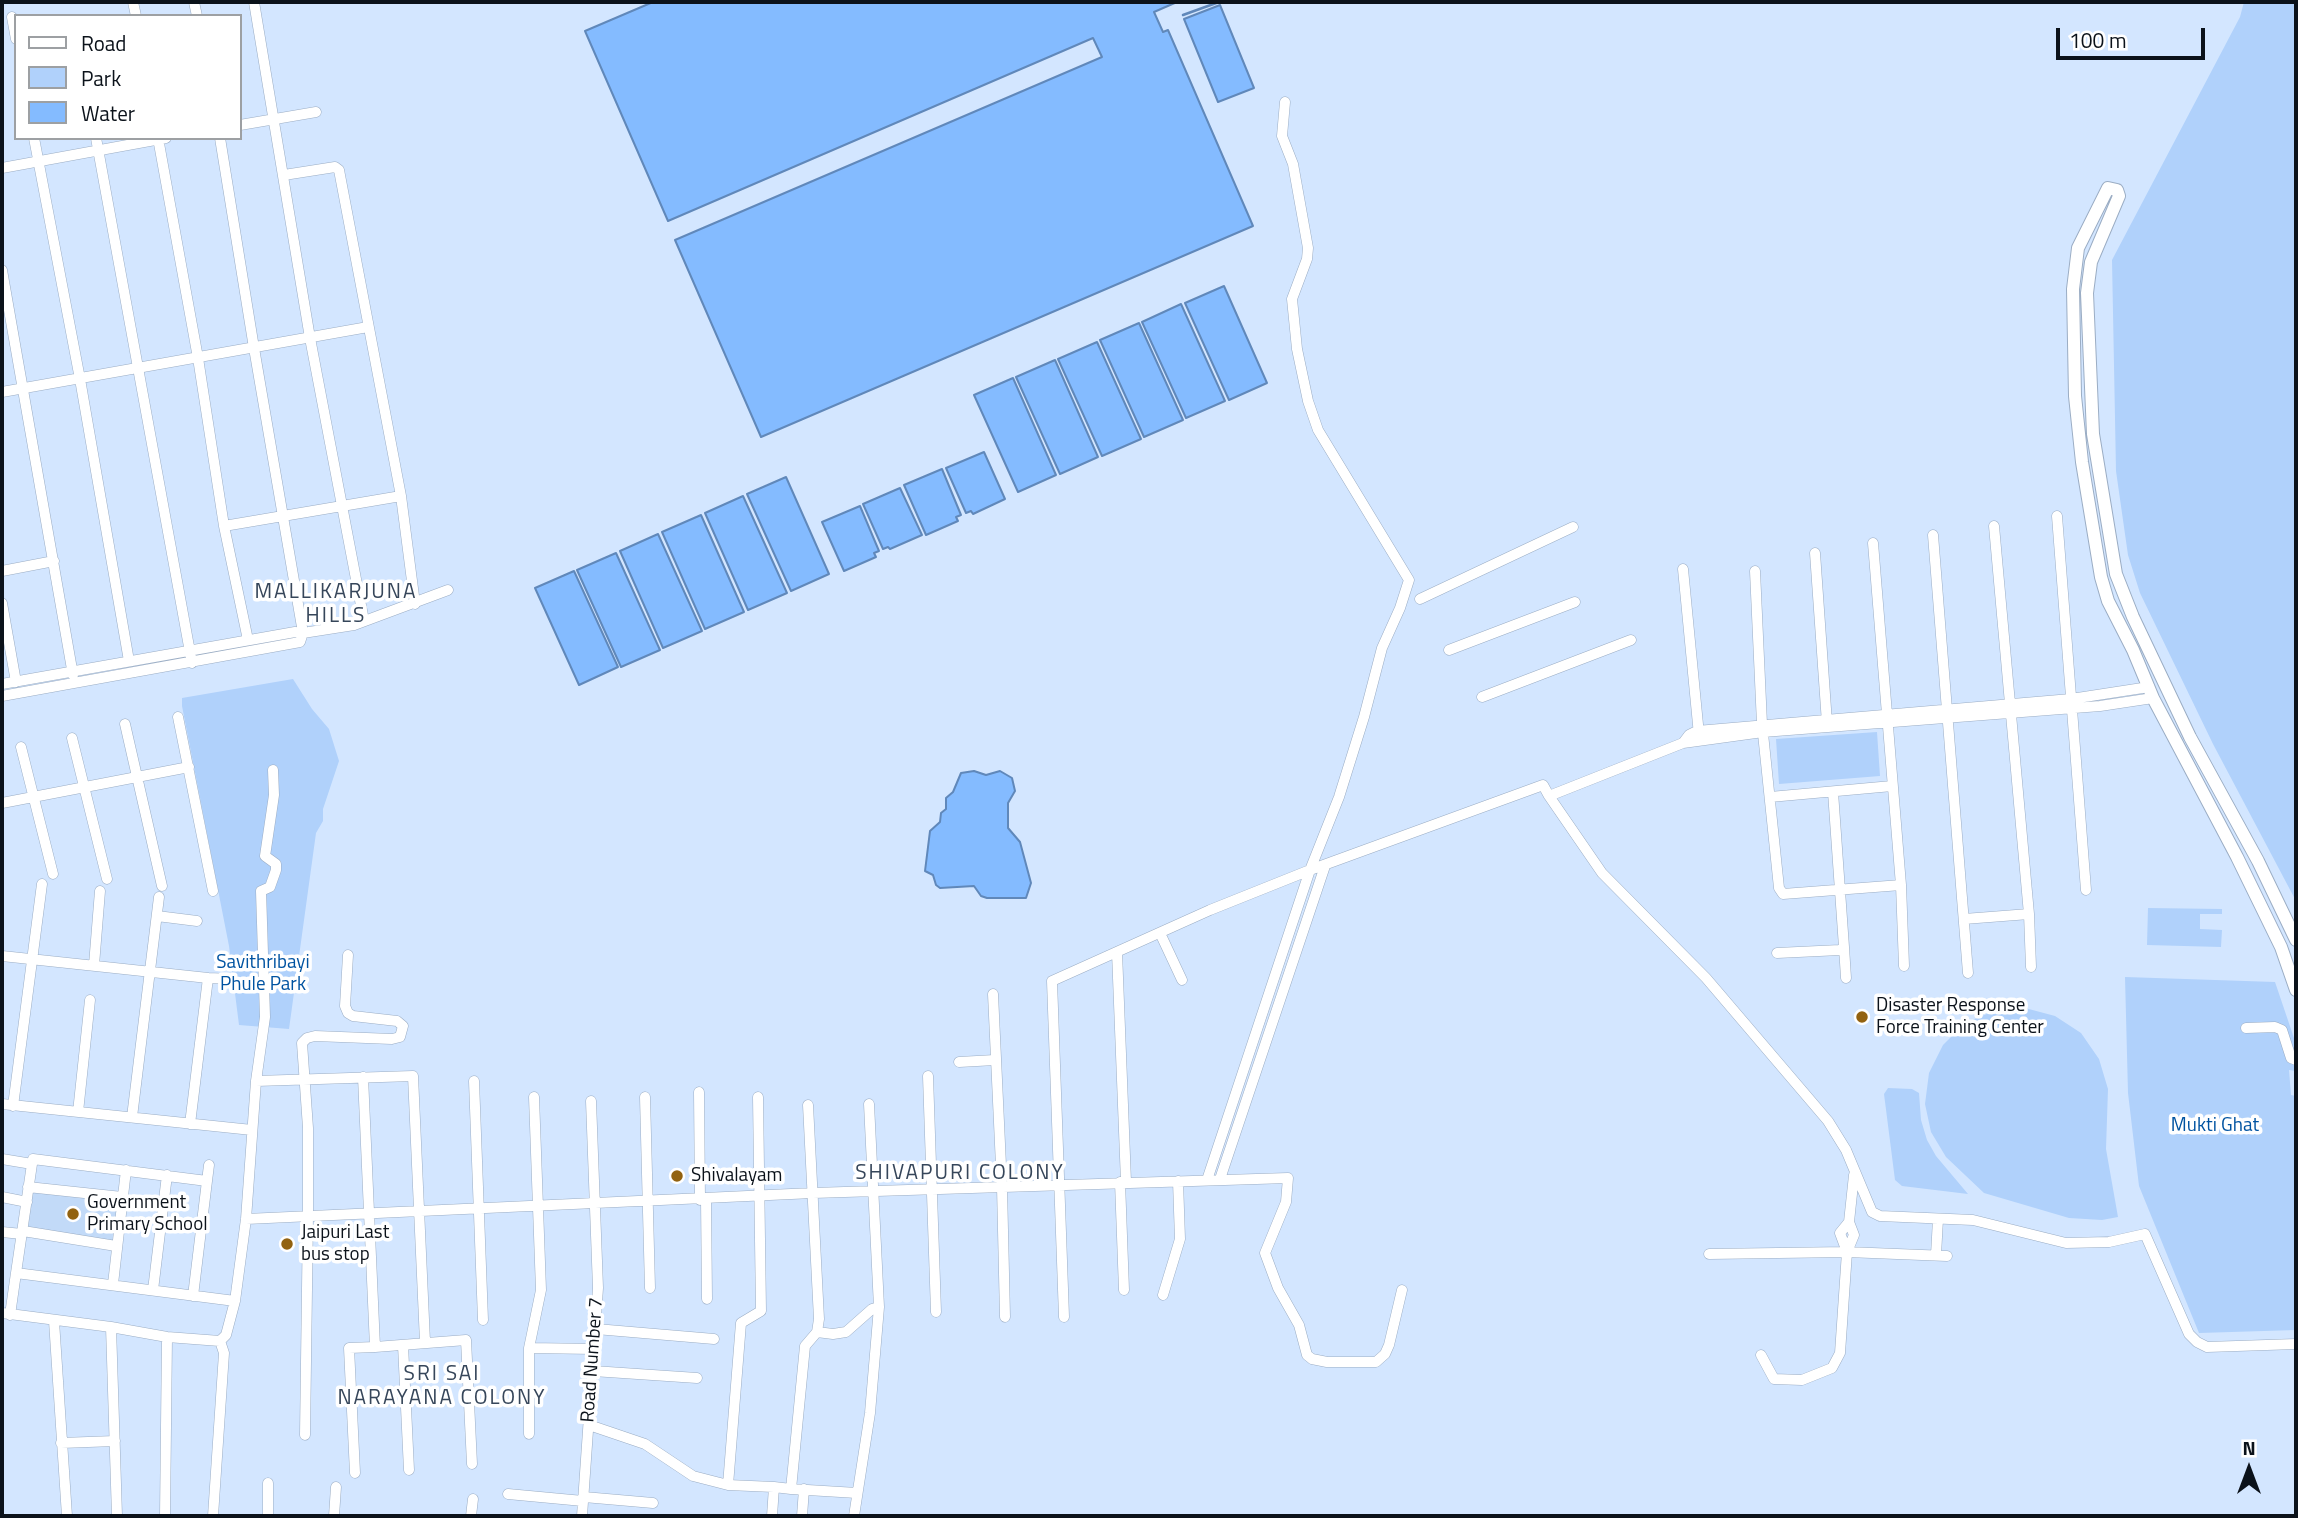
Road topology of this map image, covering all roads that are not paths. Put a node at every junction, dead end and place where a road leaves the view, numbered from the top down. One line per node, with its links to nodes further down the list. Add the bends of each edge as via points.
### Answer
1 (254, 2): 6 (street)
2 (12, 17): 3 (street)
3 (14, 28)
4 (1284, 102): 84 (street, via 1282,136 1293,164 1308,247 1292,299 1308,401 1318,430 1409,580 1382,648 1339,797)
5 (316, 111): 6 (street)
6 (275, 119): 7 (street); 16 (street)
7 (242, 125)
8 (34, 140): 14 (street)
9 (96, 140): 13 (street)
10 (155, 140): 13 (street)
11 (161, 140): 21 (street)
12 (220, 140): 20 (street)
13 (98, 150): 14 (street); 22 (street)
14 (38, 161): 15 (street); 23 (street)
15 (2, 167)
16 (284, 176): 18 (street, via 339,170); 19 (street)
17 (2, 270): 24 (street)
18 (369, 327): 19 (street); 28 (street)
19 (310, 338): 20 (street); 29 (street)
20 (254, 348): 21 (street); 30 (street)
21 (198, 358): 22 (street); 32 (street)
22 (138, 369): 23 (street); 51 (street)
23 (80, 379): 24 (street); 53 (street)
24 (23, 388): 25 (street); 38 (street)
25 (2, 392)
26 (2102, 490): 27 (street); 27 (street, via 2093,433 2087,293 2091,262 2119,197 2117,190 2108,188 2078,248 2073,289 2075,396); 100 (street, via 2116,574 2133,617)
27 (2087, 492): 59 (street, via 2108,601)
28 (401, 496): 29 (street); 46 (street)
29 (342, 506): 30 (street); 47 (street)
30 (282, 516): 32 (street); 48 (street)
31 (2057, 516): 62 (street)
32 (224, 526): 49 (street)
33 (1994, 526): 63 (street)
34 (1573, 527): 43 (street)
35 (1933, 535): 64 (street)
36 (1873, 543): 66 (street)
37 (1815, 552): 67 (street)
38 (54, 561): 41 (street); 55 (street)
39 (1683, 569): 70 (street)
40 (1755, 570): 69 (street)
41 (2, 571)
42 (448, 590): 46 (street)
43 (1420, 599)
44 (1575, 602): 52 (street)
45 (2, 603): 56 (street)
46 (415, 604): 47 (street)
47 (364, 621): 48 (street)
48 (303, 633): 49 (street); 54 (street, via 300,642)
49 (248, 640): 51 (street)
50 (1631, 640): 61 (street)
51 (190, 650): 53 (street); 54 (street)
52 (1448, 650)
53 (129, 661): 55 (street)
54 (192, 663): 57 (street)
55 (73, 671): 56 (street); 57 (street)
56 (16, 682): 58 (street)
57 (75, 683): 60 (street)
58 (2, 684)
59 (2151, 692): 62 (street); 116 (street, via 2281,947)
60 (2, 696)
61 (1482, 697)
62 (2072, 703): 63 (street); 91 (street)
63 (2009, 708): 64 (street); 95 (street)
64 (1947, 713): 66 (street); 97 (street)
65 (178, 717): 73 (street)
66 (1886, 718): 67 (street); 76 (street)
67 (1827, 723): 69 (street)
68 (125, 724): 75 (street)
69 (1762, 728): 70 (street); 81 (street)
70 (1699, 735): 79 (street)
71 (72, 738): 77 (street)
72 (22, 747): 80 (street)
73 (189, 767): 75 (street); 93 (street)
74 (273, 770): 128 (street, via 265,856 276,864 276,870 270,887 261,891 265,1017)
75 (136, 777): 77 (street); 89 (street)
76 (1892, 786): 78 (street); 88 (street)
77 (84, 788): 80 (street); 86 (street)
78 (1833, 792): 81 (street); 90 (street)
79 (1549, 796): 83 (street, via 1543,786); 147 (street, via 1602,873 1706,978 1828,1121)
80 (34, 797): 82 (street); 85 (street)
81 (1770, 797): 90 (street, via 1783,894)
82 (2, 803)
83 (1325, 866): 84 (street); 121 (street)
84 (1310, 870): 99 (street); 119 (street)
85 (53, 874)
86 (107, 878)
87 (42, 884): 106 (street)
88 (1901, 885): 90 (street); 108 (street)
89 (162, 886)
90 (1840, 888): 101 (street)
91 (2086, 890)
92 (100, 891): 107 (street)
93 (213, 891)
94 (159, 897): 96 (street)
95 (2029, 914): 97 (street); 109 (street)
96 (158, 916): 98 (street); 110 (street)
97 (1964, 919): 111 (street)
98 (197, 921)
99 (1160, 933): 102 (street); 115 (street)
100 (2296, 940)
101 (1844, 947): 103 (street); 113 (street)
102 (1117, 952): 153 (street); 154 (street, via 1052,981)
103 (1777, 953)
104 (348, 955): 127 (street, via 348,1013 397,1021 403,1026 400,1037 307,1038 302,1043)
105 (2, 956): 106 (street)
106 (33, 960): 107 (street); 137 (street)
107 (94, 965): 110 (street)
108 (1904, 966)
109 (2031, 967)
110 (150, 972): 112 (street); 140 (street)
111 (1968, 973)
112 (208, 978): 114 (street); 141 (street)
113 (1846, 978)
114 (233, 979)
115 (1182, 980)
116 (2296, 990)
117 (993, 994): 122 (street)
118 (90, 1000): 139 (street)
119 (1258, 1028): 121 (street); 150 (street)
120 (2246, 1028): 123 (street, via 2282,1030 2291,1058)
121 (1269, 1031): 149 (street)
122 (995, 1060): 124 (street); 155 (street)
123 (2296, 1060)
124 (959, 1062)
125 (928, 1076): 157 (street)
126 (363, 1077): 127 (street); 169 (street, via 413,1076); 170 (street)
127 (304, 1079): 128 (street); 171 (street)
128 (256, 1081): 142 (street)
129 (474, 1081): 168 (street)
130 (699, 1092): 163 (street)
131 (534, 1097): 167 (street)
132 (645, 1097): 164 (street)
133 (758, 1097): 160 (street)
134 (591, 1101): 166 (street, Road Number 7)
135 (2, 1104): 137 (street)
136 (869, 1104): 158 (street)
137 (13, 1105): 139 (street)
138 (808, 1105): 159 (street)
139 (78, 1112): 140 (street)
140 (132, 1117): 141 (street)
141 (190, 1124): 142 (street)
142 (252, 1130): 172 (street)
143 (2, 1159): 144 (street)
144 (32, 1164): 146 (street, via 33,1159); 156 (street)
145 (209, 1165): 151 (street)
146 (126, 1170): 148 (street); 162 (street)
147 (1855, 1171): 173 (street, via 1872,1212); 177 (street, via 1849,1222 1840,1233)
148 (167, 1175): 151 (street); 182 (street)
149 (1220, 1179): 150 (street); 184 (street, via 1288,1178 1286,1202 1265,1253 1312,1359 1376,1362 1389,1345)
150 (1207, 1180): 152 (street)
151 (207, 1181): 186 (street)
152 (1178, 1181): 153 (street); 185 (street, via 1180,1238)
153 (1123, 1182): 154 (street); 183 (street)
154 (1059, 1185): 155 (street); 193 (street)
155 (1002, 1187): 157 (street); 192 (street)
156 (29, 1188): 162 (street); 165 (street)
157 (932, 1190): 158 (street); 190 (street)
158 (873, 1192): 159 (street); 189 (street)
159 (813, 1193): 160 (street); 198 (street)
160 (760, 1196): 163 (street); 220 (street, via 761,1311 741,1323)
161 (2, 1197): 165 (street)
162 (122, 1197): 176 (street)
163 (703, 1200): 164 (street); 187 (street)
164 (648, 1201): 166 (street); 181 (street)
165 (27, 1202): 175 (street)
166 (596, 1203): 167 (street); 197 (street, Road Number 7)
167 (537, 1206): 168 (street); 206 (street, via 541,1290)
168 (479, 1209): 169 (street); 194 (street)
169 (419, 1212): 170 (street); 202 (street)
170 (368, 1214): 171 (street); 205 (street)
171 (308, 1216): 172 (street); 213 (street)
172 (246, 1219): 188 (street)
173 (1938, 1219): 177 (street, via 1941,1256); 203 (street, via 1973,1220 2066,1243 2145,1234 2197,1342 2207,1347)
174 (2, 1231): 175 (street)
175 (22, 1233): 176 (street); 179 (street)
176 (116, 1246): 180 (street)
177 (1847, 1252): 178 (street); 208 (street, via 1840,1353 1832,1368 1802,1380 1774,1379)
178 (1709, 1254)
179 (16, 1273): 180 (street); 191 (street)
180 (113, 1284): 182 (street)
181 (650, 1288)
182 (153, 1290): 186 (street)
183 (1124, 1290)
184 (1402, 1290)
185 (1163, 1295)
186 (193, 1296): 188 (street)
187 (707, 1299)
188 (235, 1301): 201 (street, via 226,1335)
189 (879, 1307): 198 (street, via 846,1332); 225 (street, via 870,1413)
190 (936, 1312)
191 (6, 1314): 195 (street)
192 (1005, 1317)
193 (1065, 1317)
194 (484, 1320)
195 (54, 1321): 196 (street); 215 (street)
196 (111, 1327): 199 (street); 214 (street)
197 (596, 1329): 200 (street); 207 (street, Road Number 7)
198 (817, 1332): 223 (street, via 805,1346)
199 (167, 1337): 201 (street); 232 (street)
200 (714, 1339)
201 (220, 1341): 233 (street, via 224,1353)
202 (425, 1342): 204 (street); 216 (street, via 466,1340)
203 (2296, 1344)
204 (403, 1345): 205 (street); 217 (street)
205 (375, 1347): 218 (street, via 349,1348)
206 (528, 1348): 207 (street); 212 (street)
207 (595, 1349): 209 (street, Road Number 7)
208 (1761, 1355)
209 (593, 1371): 210 (street); 211 (street, Road Number 7)
210 (697, 1378)
211 (589, 1425): 220 (street, via 645,1444 693,1476); 228 (street, Road Number 7)
212 (529, 1434)
213 (305, 1435)
214 (115, 1441): 215 (street); 231 (street)
215 (61, 1443): 230 (street)
216 (472, 1464)
217 (409, 1470)
218 (355, 1473)
219 (268, 1483): 234 (street)
220 (728, 1485): 222 (street)
221 (336, 1487): 235 (street)
222 (774, 1487): 223 (street); 238 (street)
223 (791, 1489): 224 (street)
224 (804, 1489): 225 (street); 239 (street)
225 (857, 1493): 240 (street)
226 (508, 1494): 228 (street)
227 (472, 1499): 236 (street)
228 (584, 1499): 229 (street); 237 (street, Road Number 7)
229 (653, 1503)
230 (67, 1516)
231 (117, 1516)
232 (164, 1516)
233 (213, 1516)
234 (268, 1516)
235 (334, 1516)
236 (471, 1516)
237 (582, 1516)
238 (772, 1516)
239 (802, 1516)
240 (854, 1516)

